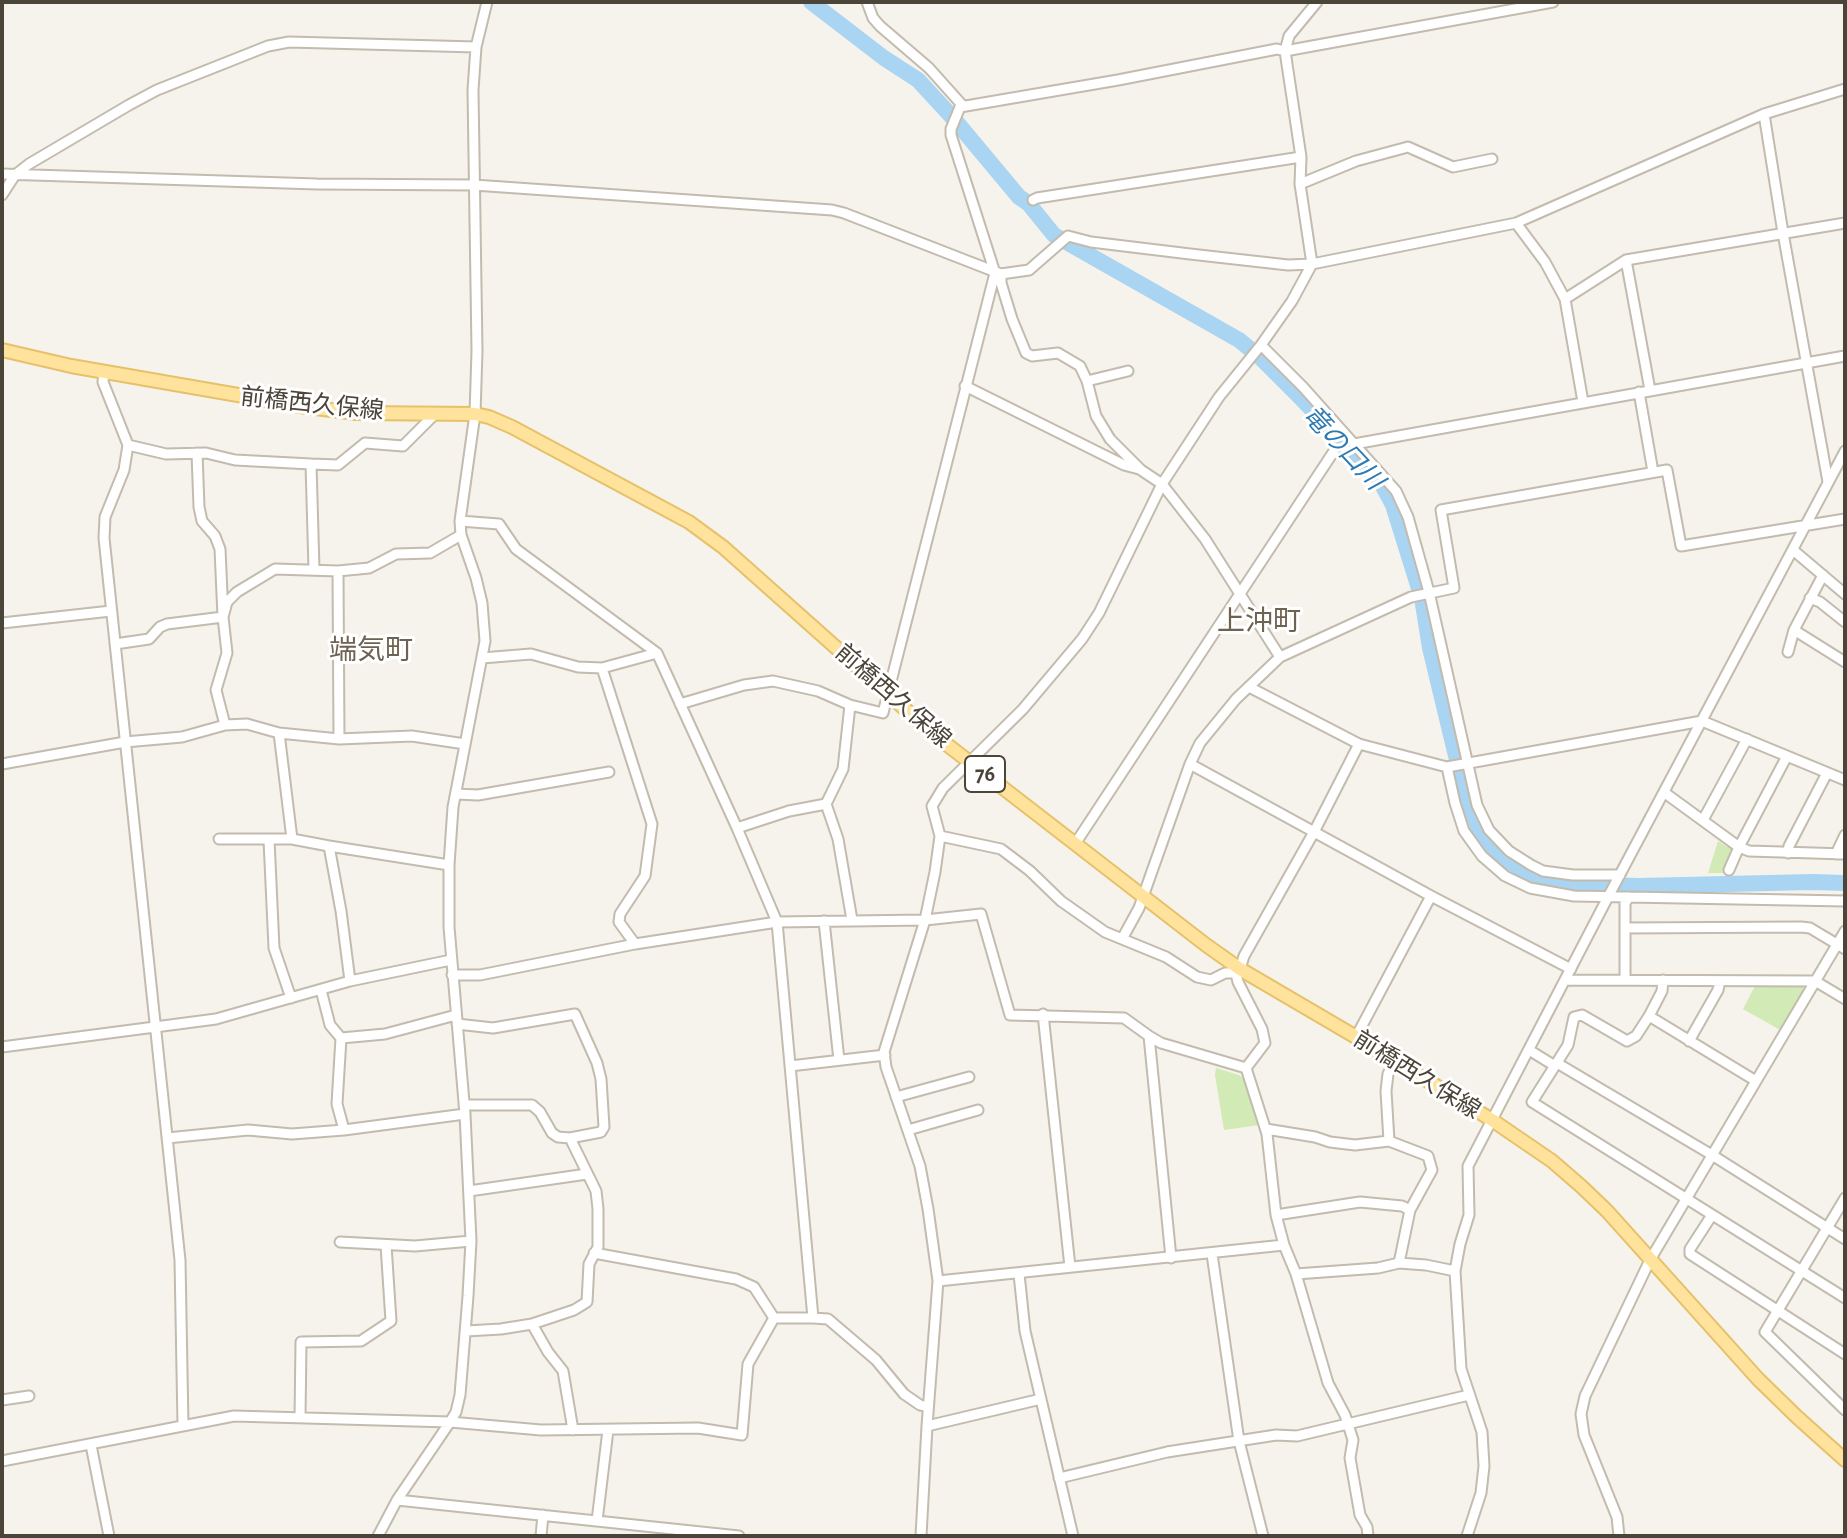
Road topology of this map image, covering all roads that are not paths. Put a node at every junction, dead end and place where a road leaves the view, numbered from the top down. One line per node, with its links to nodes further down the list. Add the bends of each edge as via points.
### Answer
1 (487, 2): 5 (street)
2 (1317, 2): 6 (street, via 1289,36)
3 (1553, 2): 6 (street)
4 (868, 6): 8 (street, via 880,26 929,68)
5 (476, 47): 13 (street, via 289,42 268,46 157,90); 15 (street, via 471,109)
6 (1285, 51): 8 (street); 10 (street)
7 (1845, 89): 9 (street)
8 (961, 107): 23 (street, via 951,135)
9 (1764, 114): 18 (street); 20 (street)
10 (1301, 157): 14 (street); 17 (street)
11 (1492, 159): 14 (street, via 1453,167 1408,147)
12 (2, 174): 13 (street)
13 (15, 175): 15 (street); 16 (street)
14 (1300, 184): 22 (street)
15 (474, 185): 23 (street, via 832,210); 36 (street)
16 (2, 195)
17 (1033, 200)
18 (1516, 223): 22 (street); 24 (street)
19 (1845, 223): 20 (street)
20 (1783, 233): 21 (street); 28 (street)
21 (1626, 260): 24 (street); 33 (street)
22 (1312, 264): 23 (street, via 1070,236 1029,270); 25 (street)
23 (998, 274): 31 (street, via 1026,353 1058,353 1080,366); 32 (street)
24 (1565, 299): 34 (street)
25 (1261, 345): 37 (street); 46 (street, via 1219,397)
26 (2, 350): 29 (main road, 前橋西久保線 / 76)
27 (1845, 356): 28 (street)
28 (1806, 363): 33 (street); 45 (street)
29 (104, 371): 35 (main road, 前橋西久保線 / 76, via 307,407); 38 (street, via 103,382)
30 (1128, 371): 31 (street)
31 (1087, 381): 43 (street, via 1096,416)
32 (965, 386): 43 (street); 73 (street)
33 (1644, 391): 34 (street); 44 (street)
34 (1583, 402): 37 (street)
35 (436, 413): 36 (main road, 前橋西久保線 / 76); 42 (street, via 403,446 365,443 338,465)
36 (475, 414): 48 (street); 73 (main road, 前橋西久保線 / 76, via 512,427 689,522)
37 (1354, 444): 56 (street, via 1396,491)
38 (128, 445): 41 (street, via 166,454); 60 (street, via 103,524)
39 (1334, 451): 57 (street)
40 (1845, 451): 45 (street)
41 (197, 453): 42 (street); 61 (street, via 202,521 220,549)
42 (311, 464): 53 (street)
43 (1141, 470): 46 (street)
44 (1653, 472): 49 (street, via 1667,470 1681,546); 56 (street, via 1441,510 1454,588)
45 (1828, 482): 49 (street)
46 (1162, 484): 57 (street); 85 (street, via 1082,639)
47 (1841, 519): 49 (street); 50 (street)
48 (460, 521): 51 (street); 67 (street, via 499,524 516,549)
49 (1805, 525): 52 (street)
50 (1845, 532)
51 (461, 535): 54 (street, via 430,553 396,554 369,568); 69 (street, via 482,603)
52 (1793, 550): 55 (street); 76 (street)
53 (314, 569): 54 (street); 61 (street, via 275,569 237,592)
54 (338, 571): 79 (street)
55 (1823, 575): 58 (street); 59 (street)
56 (1428, 593): 68 (street); 86 (street)
57 (1240, 594): 68 (street); 104 (street)
58 (1845, 594)
59 (1810, 598): 62 (street); 64 (street)
60 (111, 611): 63 (street); 65 (street)
61 (223, 617): 65 (street, via 167,624 149,639); 77 (street, via 227,653 216,690)
62 (1845, 622)
63 (2, 623)
64 (1794, 630): 66 (street); 70 (street)
65 (115, 644): 81 (street)
66 (1788, 652)
67 (657, 653): 71 (street); 74 (street)
68 (1280, 657): 72 (street)
69 (482, 658): 71 (street, via 531,654); 82 (street)
70 (1845, 663)
71 (602, 668): 124 (street, via 652,824 645,876 620,914 619,922)
72 (1249, 687): 83 (street); 88 (street, via 1200,743)
73 (889, 695): 75 (street, via 883,713); 85 (main road, 前橋西久保線 / 76)
74 (680, 704): 75 (street, via 773,681); 97 (street)
75 (850, 705): 95 (street, via 843,769)
76 (1702, 721): 80 (street); 86 (street); 93 (street)
77 (225, 725): 78 (street, via 247,724); 81 (street, via 182,737)
78 (279, 733): 79 (street); 102 (street)
79 (339, 739): 82 (street, via 412,736)
80 (1747, 739): 84 (street); 96 (street)
81 (125, 742): 87 (street); 142 (street)
82 (465, 744): 94 (street)
83 (1359, 744): 89 (street); 98 (street)
84 (1787, 756): 91 (street); 106 (street)
85 (970, 762): 100 (street, via 932,806); 104 (main road, 前橋西久保線 / 76)
86 (1468, 763): 89 (street); 111 (street, via 1482,817 1509,851 1557,874)
87 (2, 764)
88 (1190, 764): 98 (street); 112 (street)
89 (1448, 767): 114 (street, via 1464,831 1505,876 1554,893)
90 (609, 772): 94 (street, via 478,795)
91 (1827, 773): 92 (street); 107 (street)
92 (1845, 780)
93 (1665, 793): 96 (street); 111 (street)
94 (456, 794): 109 (street)
95 (826, 804): 97 (street); 117 (street, via 838,839)
96 (1703, 820): 106 (street)
97 (737, 828): 120 (street)
98 (1314, 832): 113 (street); 128 (street)
99 (1845, 835): 108 (street)
100 (940, 836): 118 (street); 123 (street, via 1001,849 1085,919)
101 (219, 839): 103 (street)
102 (292, 839): 103 (street); 105 (street)
103 (269, 840): 137 (street, via 274,948)
104 (1075, 844): 112 (main road, 前橋西久保線 / 76)
105 (329, 846): 109 (street); 133 (street)
106 (1739, 847): 107 (street); 110 (street)
107 (1788, 853): 108 (street)
108 (1841, 854)
109 (449, 865): 126 (street)
110 (1729, 870)
111 (1619, 876): 114 (street)
112 (1144, 896): 123 (street); 128 (main road, 前橋西久保線 / 76)
113 (1431, 896): 127 (street); 144 (street)
114 (1609, 896): 115 (street); 127 (street)
115 (1629, 897): 116 (street); 121 (street)
116 (1845, 901)
117 (852, 920): 118 (street); 119 (street)
118 (925, 920): 139 (street, via 981,914 1010,1015); 149 (street)
119 (824, 921): 120 (street); 150 (street)
120 (777, 922): 124 (street); 153 (street)
121 (1625, 928): 125 (street, via 1801,927); 131 (street)
122 (1845, 931): 125 (street)
123 (1122, 939): 128 (street, via 1197,977 1211,980)
124 (635, 944): 129 (street, via 480,975)
125 (1841, 947): 135 (street)
126 (451, 960): 129 (street); 133 (street)
127 (1571, 969): 130 (street)
128 (1238, 971): 144 (main road, 前橋西久保線 / 76); 154 (street, via 1265,1043)
129 (452, 975): 141 (street)
130 (1566, 980): 131 (street); 148 (street)
131 (1625, 980): 132 (street)
132 (1663, 980): 134 (street); 140 (street)
133 (350, 981): 136 (street)
134 (1720, 981): 135 (street); 146 (street)
135 (1815, 981): 138 (street); 156 (street)
136 (321, 990): 137 (street); 145 (street, via 330,1025)
137 (291, 998): 142 (street, via 216,1019)
138 (1845, 999)
139 (1043, 1014): 143 (street, via 1124,1018); 186 (street)
140 (1649, 1016): 146 (street); 152 (street, via 1627,1041 1582,1015 1574,1017 1568,1045)
141 (457, 1020): 145 (street); 158 (street); 165 (street, via 493,1028 575,1014 597,1063 604,1127)
142 (156, 1026): 147 (street); 164 (street)
143 (1149, 1036): 154 (street); 183 (street)
144 (1356, 1037): 151 (main road, 前橋西久保線 / 76)
145 (341, 1038): 162 (street, via 337,1104)
146 (1689, 1041): 156 (street)
147 (2, 1047)
148 (1529, 1050): 152 (street); 160 (street)
149 (885, 1055): 150 (street); 157 (street)
150 (839, 1060): 153 (street)
151 (1395, 1061): 160 (main road, 前橋西久保線 / 76); 166 (street, via 1386,1091)
152 (1556, 1064): 167 (street); 171 (street, via 1532,1102)
153 (790, 1066): 195 (street)
154 (1246, 1068): 161 (street)
155 (969, 1077): 157 (street)
156 (1756, 1081): 167 (street)
157 (896, 1097): 163 (street)
158 (465, 1109): 162 (street); 165 (street, via 532,1105 552,1133); 169 (street)
159 (978, 1110): 163 (street)
160 (1492, 1120): 184 (main road, 前橋西久保線 / 76, via 1582,1187); 187 (street, via 1468,1166 1469,1215)
161 (1266, 1129): 166 (street, via 1355,1145); 173 (street)
162 (344, 1130): 164 (street, via 248,1130)
163 (908, 1130): 191 (street, via 920,1166)
164 (167, 1138): 208 (street, via 180,1260)
165 (570, 1138): 168 (street)
166 (1389, 1141): 172 (street, via 1431,1161 1432,1170)
167 (1712, 1155): 171 (street); 175 (street)
168 (587, 1174): 169 (street); 181 (street, via 598,1209)
169 (469, 1191): 177 (street)
170 (1845, 1198): 175 (street)
171 (1686, 1199): 174 (street); 184 (street)
172 (1410, 1210): 173 (street, via 1360,1202); 185 (street)
173 (1276, 1215): 180 (street)
174 (1712, 1215): 188 (street); 193 (street, via 1690,1254)
175 (1827, 1228): 176 (street); 188 (street)
176 (1845, 1239)
177 (471, 1241): 179 (street); 197 (street)
178 (340, 1242): 179 (street)
179 (386, 1245): 205 (street, via 391,1321 361,1341 301,1342)
180 (1284, 1245): 182 (street); 190 (street)
181 (594, 1253): 194 (street, via 736,1279 754,1287); 196 (street, via 587,1302)
182 (1212, 1254): 183 (street); 212 (street)
183 (1171, 1258): 186 (street)
184 (1650, 1260): 214 (main road, 前橋西久保線 / 76, via 1758,1379); 229 (street, via 1581,1414)
185 (1399, 1263): 187 (street); 190 (street)
186 (1070, 1267): 189 (street)
187 (1455, 1271): 199 (street, via 1461,1369)
188 (1801, 1271): 192 (street); 193 (street)
189 (1019, 1274): 191 (street); 201 (street)
190 (1296, 1274): 207 (street, via 1328,1383)
191 (938, 1281): 203 (street)
192 (1845, 1298)
193 (1778, 1311): 198 (street); 204 (street, via 1765,1332)
194 (774, 1318): 195 (street); 211 (street, via 748,1364 742,1435 698,1428)
195 (813, 1318): 203 (street, via 828,1319 876,1360 904,1394)
196 (532, 1324): 197 (street); 210 (street, via 563,1371)
197 (466, 1331): 206 (street, via 460,1395)
198 (1845, 1354)
199 (1469, 1395): 207 (street); 228 (street, via 1482,1432 1484,1466)
200 (29, 1396): 202 (street)
201 (1041, 1399): 209 (street); 216 (street)
202 (2, 1400)
203 (928, 1407): 209 (street)
204 (1845, 1410)
205 (300, 1418): 206 (street); 208 (street, via 234,1416)
206 (450, 1422): 210 (street); 217 (street)
207 (1347, 1425): 212 (street); 227 (street)
208 (183, 1426): 213 (street)
209 (927, 1426): 224 (street)
210 (573, 1430): 211 (street)
211 (608, 1430): 219 (street)
212 (1239, 1441): 216 (street); 226 (street)
213 (91, 1445): 215 (street); 220 (street)
214 (1845, 1460)
215 (2, 1461)
216 (1059, 1478): 225 (street)
217 (397, 1500): 218 (street); 221 (street)
218 (543, 1515): 219 (street); 222 (street)
219 (597, 1521): 223 (street)
220 (109, 1536)
221 (378, 1536)
222 (541, 1536)
223 (739, 1536)
224 (921, 1536)
225 (1073, 1536)
226 (1263, 1536)
227 (1368, 1536)
228 (1467, 1536)
229 (1619, 1536)

